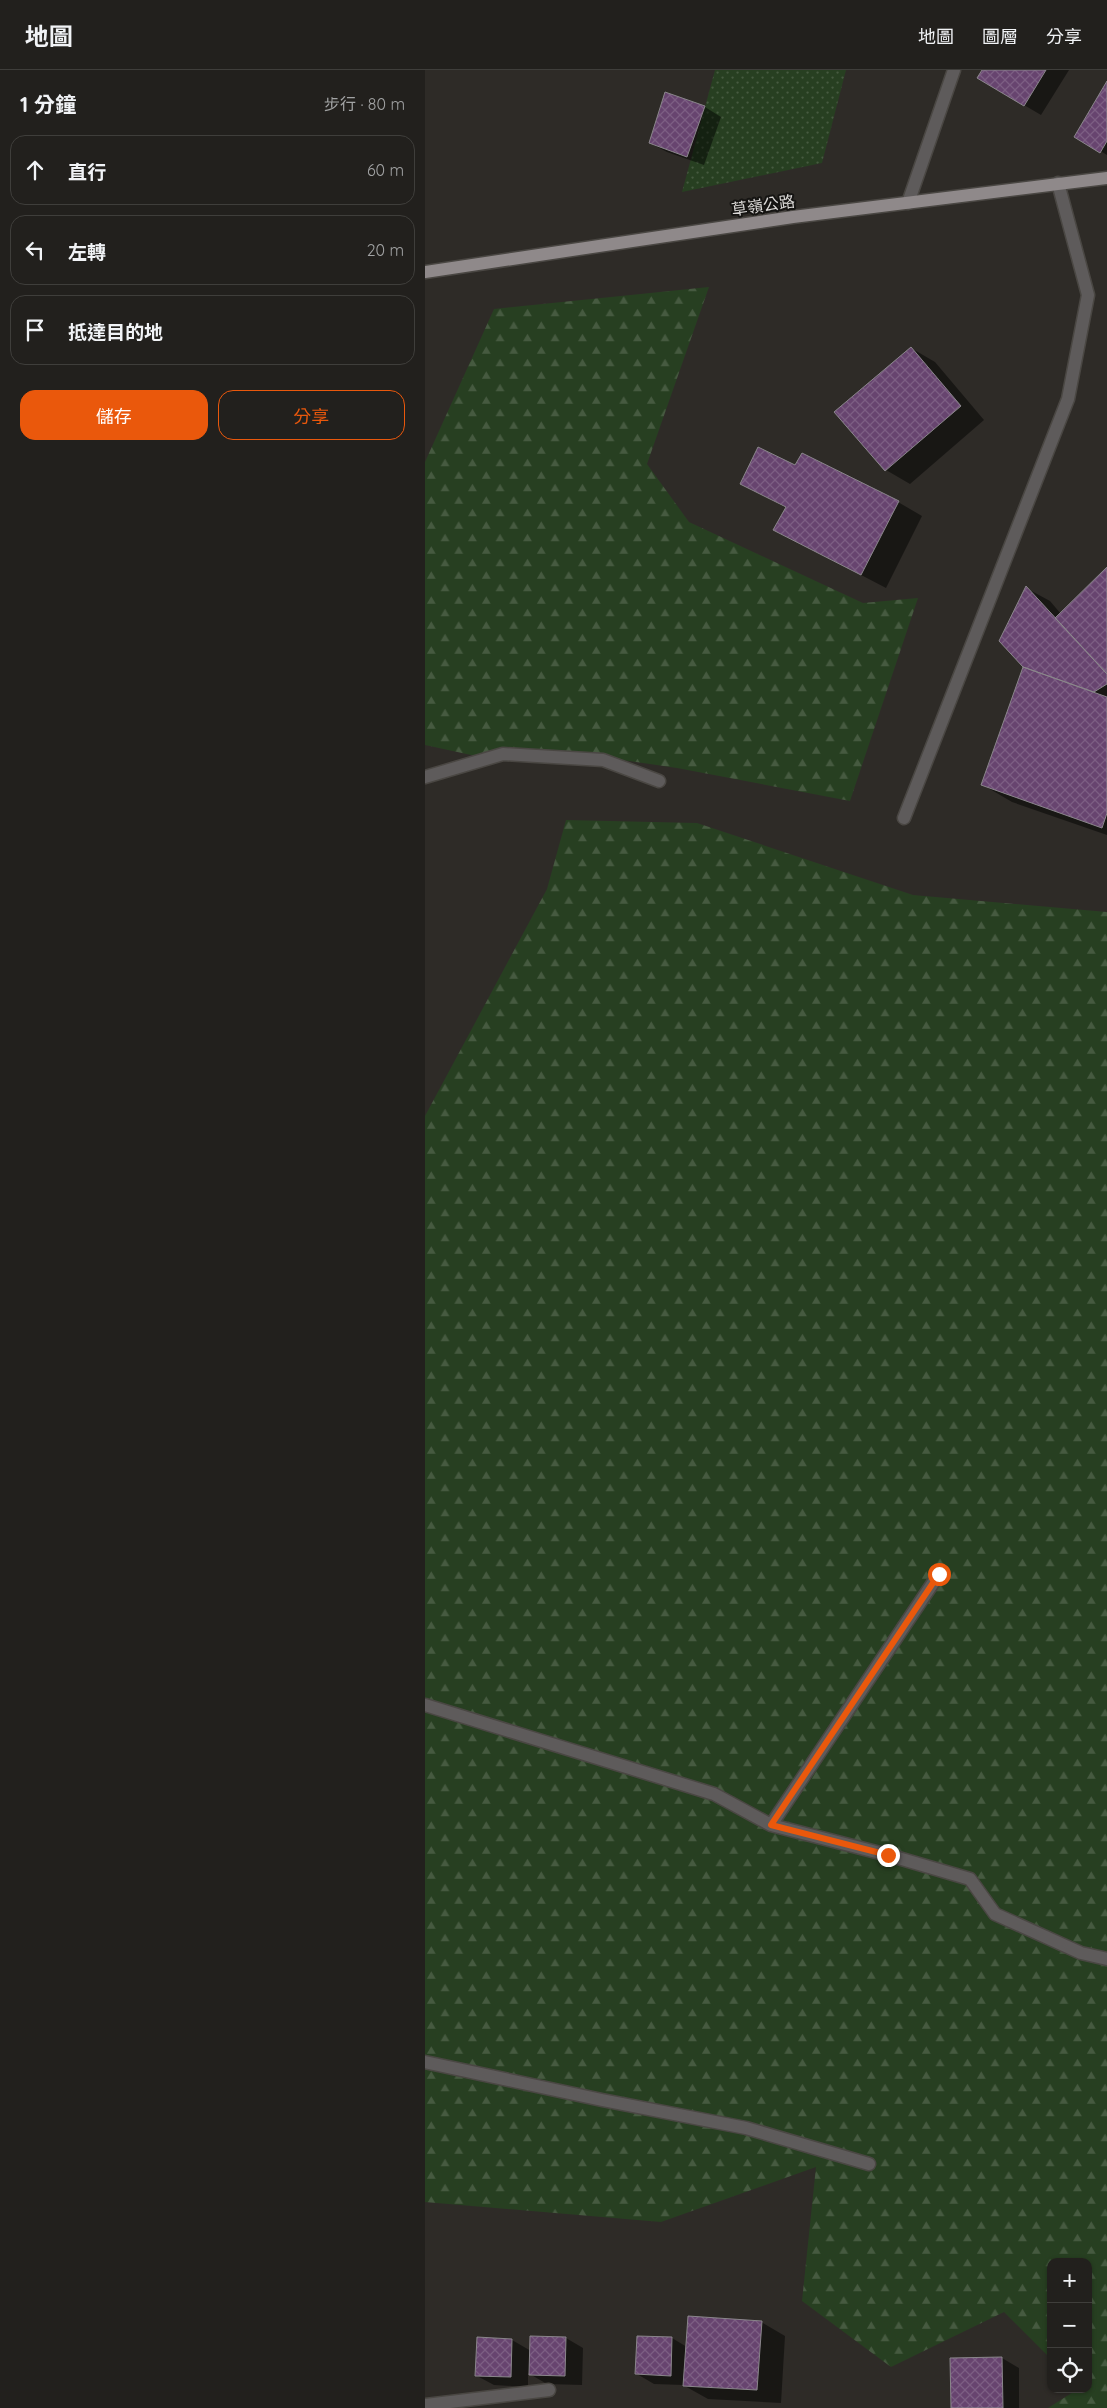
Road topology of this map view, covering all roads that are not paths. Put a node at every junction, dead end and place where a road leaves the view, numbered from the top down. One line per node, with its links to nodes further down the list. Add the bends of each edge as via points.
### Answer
1 (954, 70): 4 (street)
2 (1107, 178): 3 (main road, 草嶺公路)
3 (1058, 184): 4 (main road, 草嶺公路); 8 (street, via 1088,295 1068,400)
4 (908, 203): 5 (main road, 草嶺公路, via 783,218)
5 (425, 272)
6 (425, 777): 7 (street, via 503,754 603,760)
7 (659, 781)
8 (904, 818)
9 (939, 1574): 11 (street)
10 (425, 1705): 11 (street, via 713,1794)
11 (771, 1825): 12 (street, via 970,1879 995,1914 1081,1953)
12 (1107, 1959)
13 (425, 2062): 14 (street, via 746,2128)
14 (869, 2164)
15 (549, 2390): 16 (street)
16 (425, 2405)

